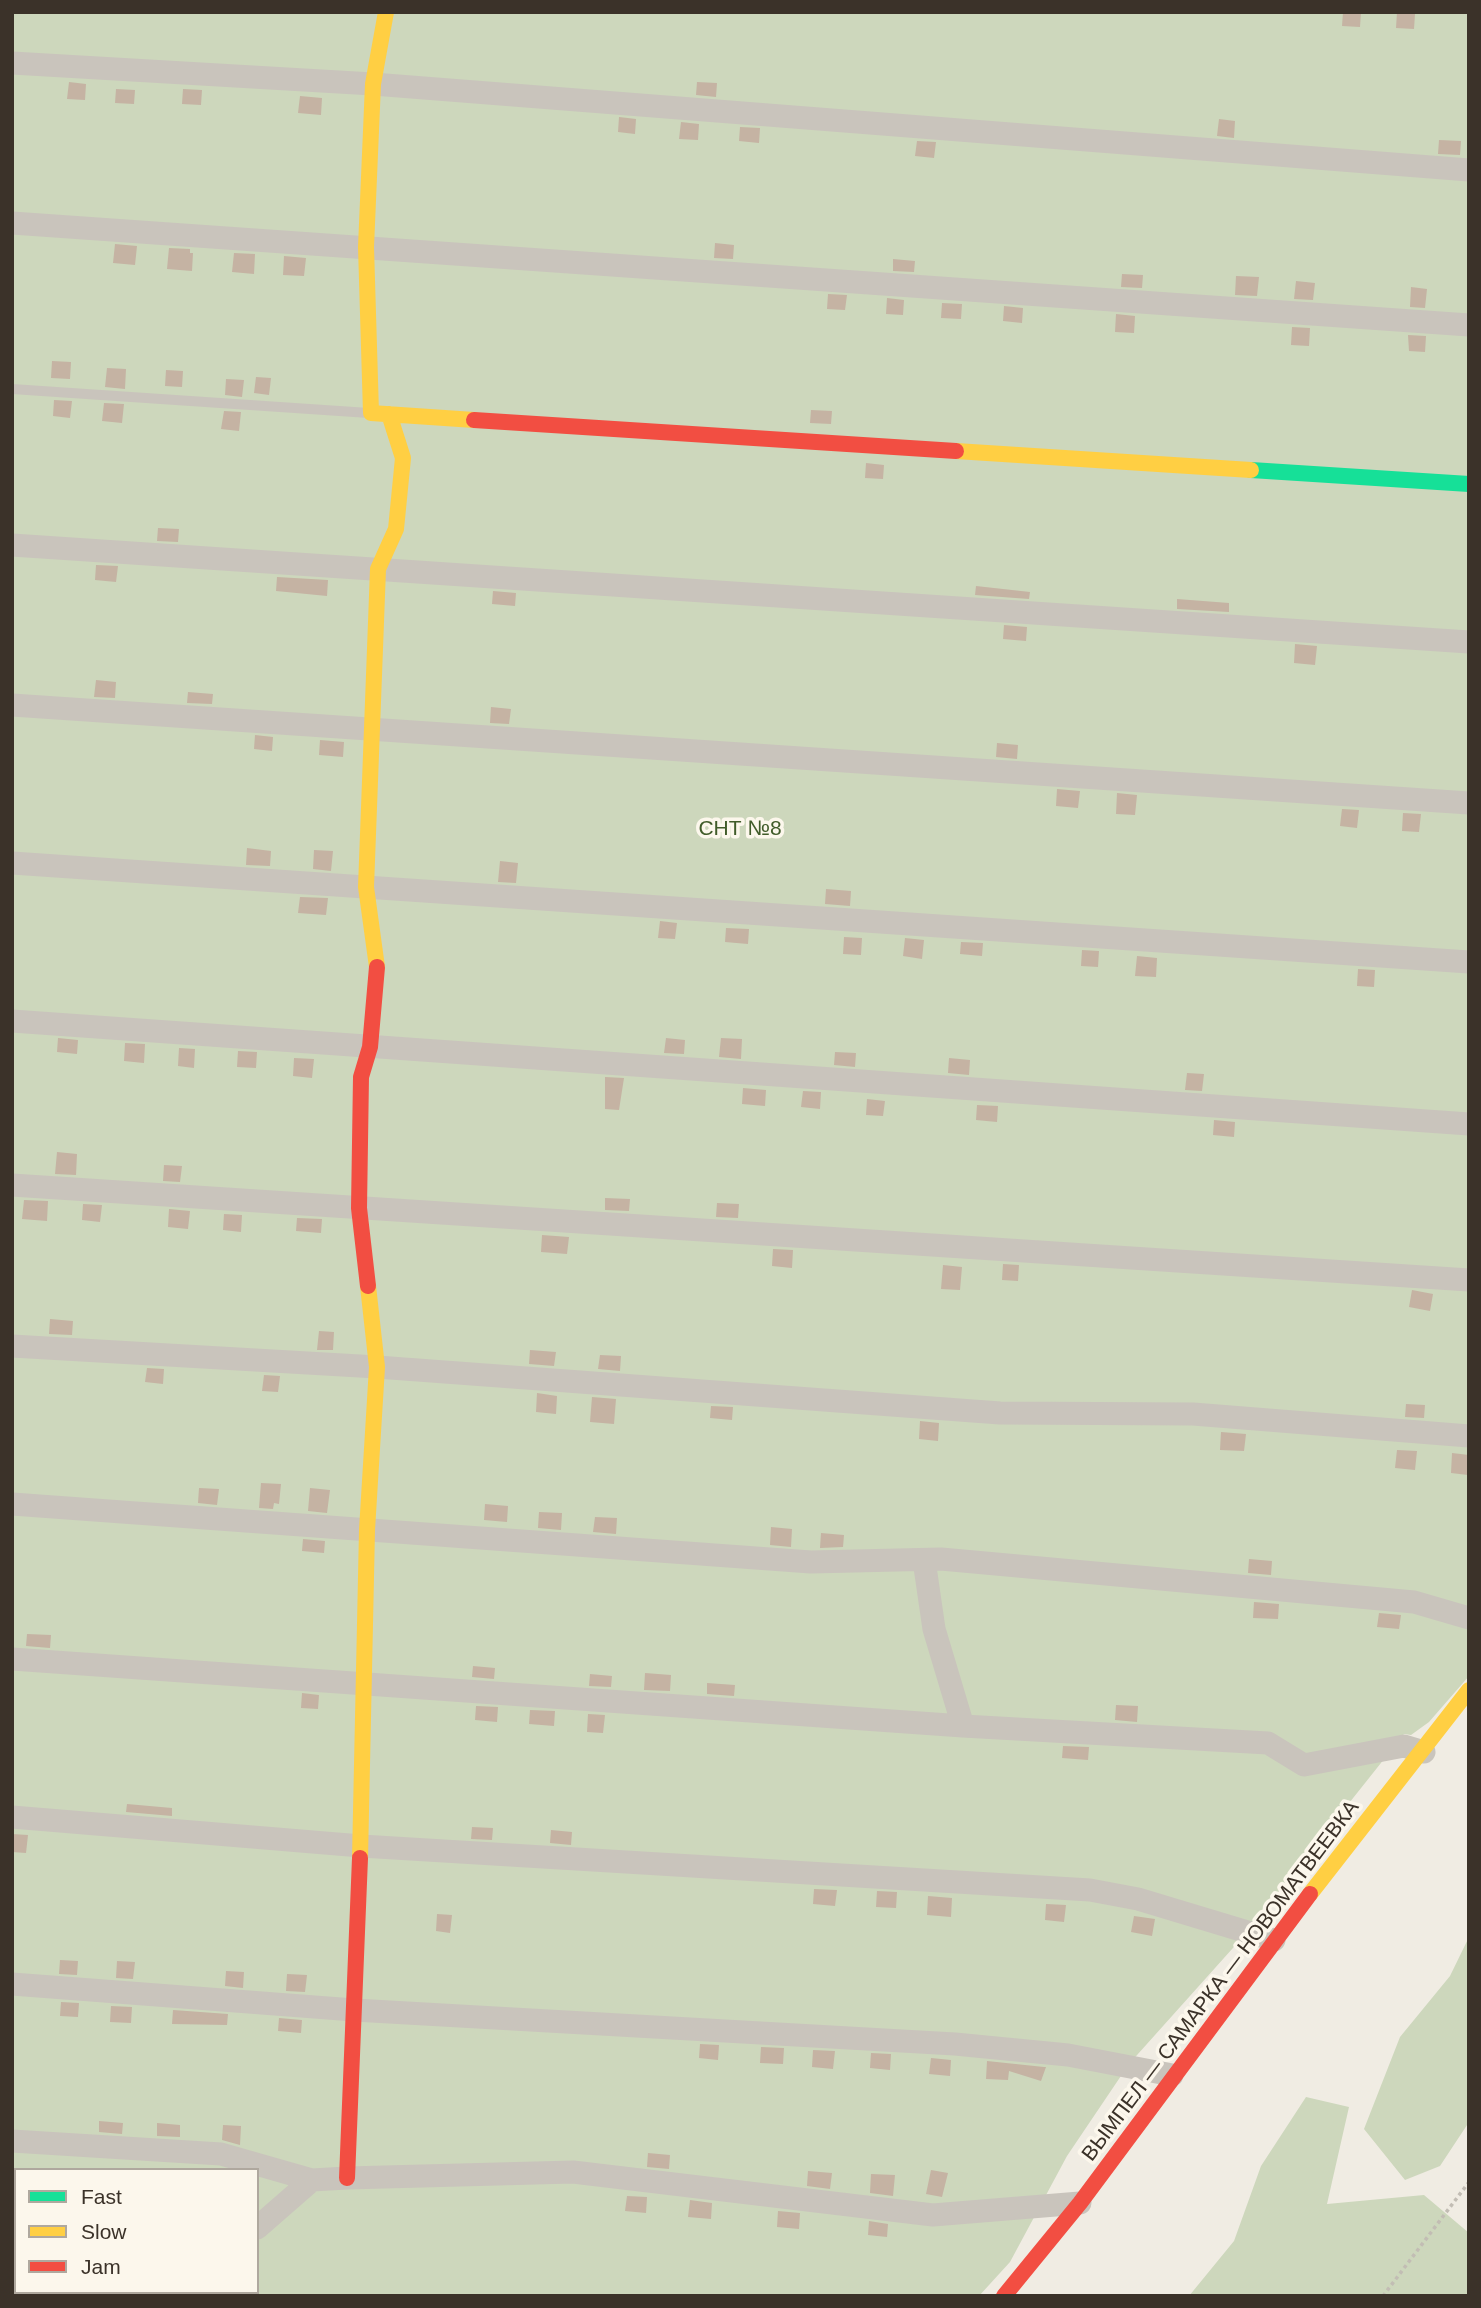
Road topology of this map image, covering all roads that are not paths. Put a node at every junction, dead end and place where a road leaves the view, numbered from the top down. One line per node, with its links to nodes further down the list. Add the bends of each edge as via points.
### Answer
1 (386, 12): 3 (street)
2 (12, 63): 3 (street)
3 (373, 84): 4 (street); 6 (street)
4 (1469, 170)
5 (12, 223): 6 (street)
6 (366, 247): 7 (street); 9 (street)
7 (1469, 325)
8 (12, 389): 9 (lane)
9 (371, 413): 10 (street)
10 (389, 414): 11 (street); 13 (street, via 403,457 396,529)
11 (1469, 484)
12 (12, 545): 13 (street)
13 (378, 569): 14 (street); 16 (street)
14 (1469, 642)
15 (12, 705): 16 (street)
16 (370, 729): 17 (street); 19 (street)
17 (1469, 803)
18 (12, 863): 19 (street)
19 (366, 887): 20 (street); 22 (street, via 377,964)
20 (1469, 962)
21 (12, 1021): 22 (street)
22 (370, 1047): 23 (street); 25 (street, via 361,1077)
23 (1469, 1124)
24 (12, 1185): 25 (street)
25 (359, 1208): 26 (street); 28 (street)
26 (1469, 1280)
27 (12, 1346): 28 (street)
28 (377, 1367): 29 (street, via 1000,1413 1193,1415); 31 (street)
29 (1469, 1436)
30 (12, 1504): 31 (street)
31 (367, 1530): 32 (street, via 810,1562); 35 (street)
32 (924, 1560): 33 (street, via 1414,1602); 37 (street, via 934,1629)
33 (1469, 1618)
34 (12, 1660): 35 (street)
35 (364, 1683): 37 (street); 40 (street)
36 (1469, 1690): 38 (street, ВЫМПЕЛ — САМАРКА — НОВОМАТВЕЕВКА)
37 (963, 1726): 38 (street, via 1268,1743 1304,1765 1404,1746)
38 (1424, 1752): 41 (street, ВЫМПЕЛ — САМАРКА — НОВОМАТВЕЕВКА)
39 (12, 1817): 40 (street)
40 (361, 1846): 41 (street, via 1090,1890 1138,1899); 43 (street)
41 (1274, 1940): 44 (street, ВЫМПЕЛ — САМАРКА — НОВОМАТВЕЕВКА)
42 (12, 1984): 43 (street)
43 (354, 2010): 44 (street, via 955,2044 1068,2055); 46 (street)
44 (1172, 2075): 48 (street, ВЫМПЕЛ — САМАРКА — НОВОМАТВЕЕВКА)
45 (12, 2141): 47 (street, via 221,2154)
46 (346, 2178): 47 (street); 48 (street, via 573,2172 933,2214)
47 (312, 2180): 49 (street)
48 (1080, 2203): 50 (street, ВЫМПЕЛ — САМАРКА — НОВОМАТВЕЕВКА)
49 (259, 2226)
50 (1004, 2296)

